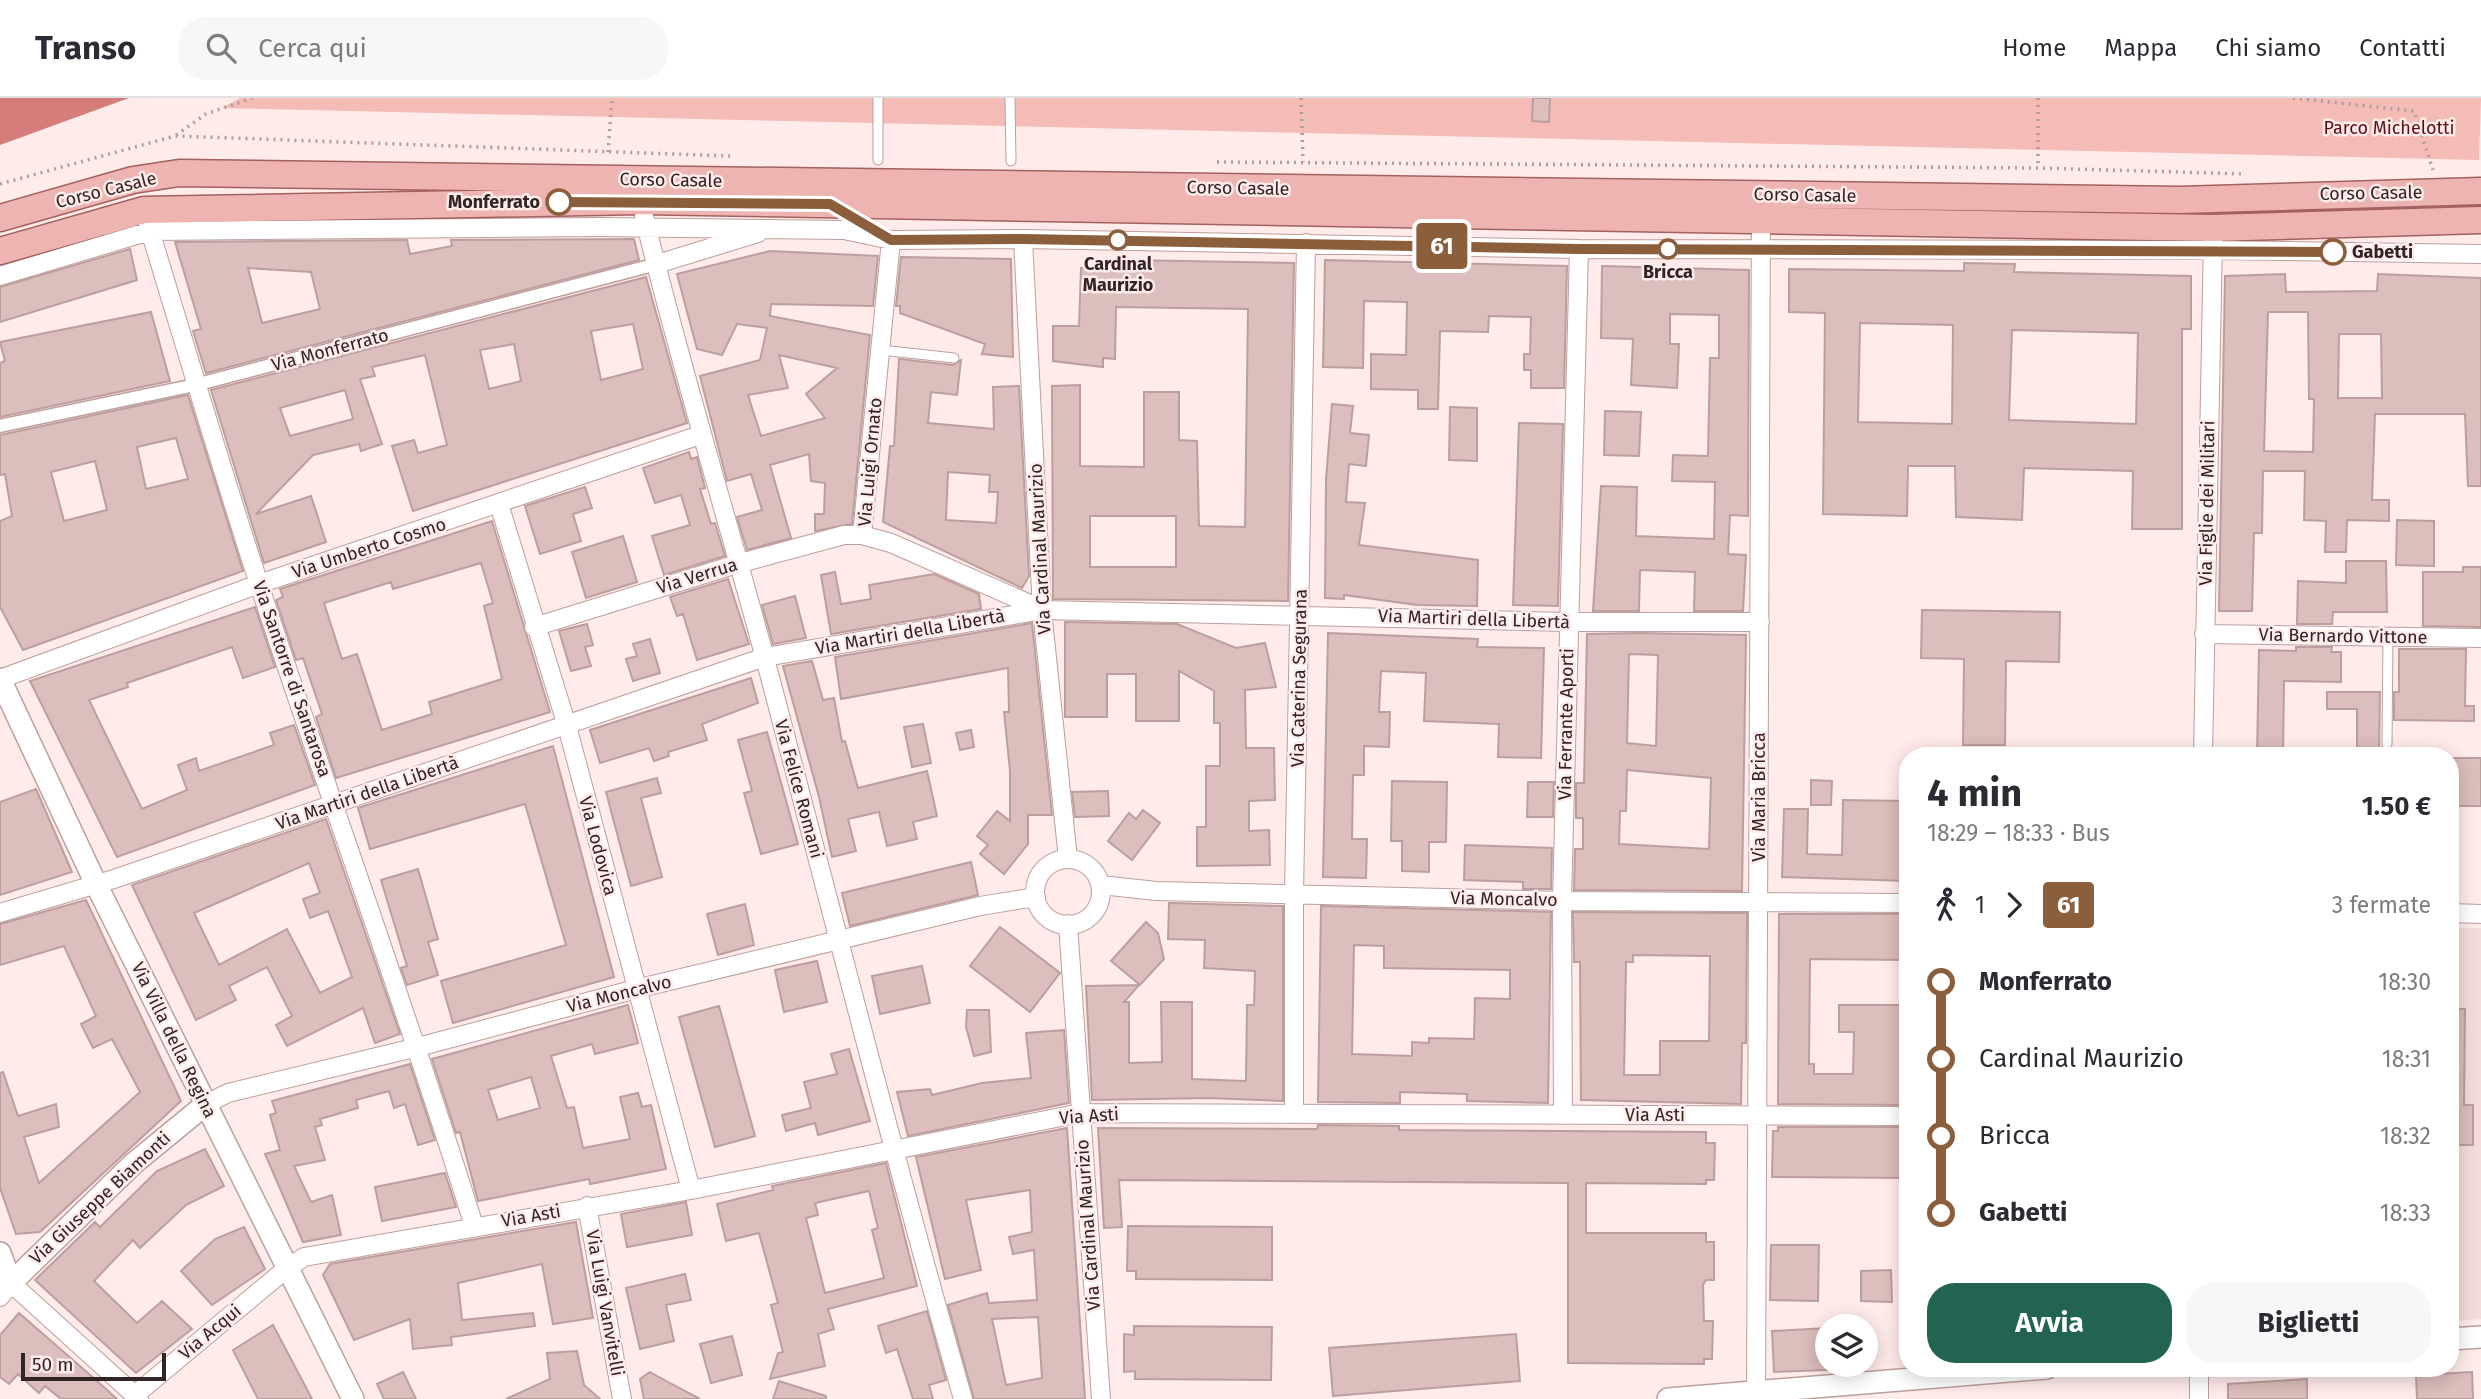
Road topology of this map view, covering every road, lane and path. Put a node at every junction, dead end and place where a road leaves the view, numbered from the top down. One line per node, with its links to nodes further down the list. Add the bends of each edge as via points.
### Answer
1 (252, 98): 8 (path, via 206,114)
2 (612, 98): 9 (path)
3 (878, 98): 11 (lane)
4 (1010, 98): 12 (lane)
5 (1301, 98): 14 (path)
6 (2038, 98): 15 (path)
7 (2293, 98): 17 (path, via 2414,110)
8 (174, 136): 9 (path); 18 (path)
9 (608, 152): 10 (path)
10 (732, 156)
11 (878, 160)
12 (1011, 161)
13 (1206, 162): 14 (path)
14 (1303, 163): 15 (path)
15 (2038, 168): 16 (path)
16 (2258, 174)
17 (2436, 179)
18 (0, 184)
19 (638, 190): 21 (main road, Corso Casale); 22 (main road, Corso Casale); 23 (main road, Corso Casale, via 179,173 133,180); 25 (main road, Corso Casale); 26 (street, Via Felice Romani)
20 (2481, 191): 22 (main road, Corso Casale)
21 (830, 204): 22 (main road, Corso Casale); 30 (street)
22 (1761, 207): 29 (main road, Corso Casale); 33 (street, Via Maria Bricca)
23 (0, 218)
24 (2481, 220): 29 (main road, Corso Casale)
25 (147, 221): 26 (street, Corso Casale); 34 (main road, Corso Casale); 37 (street, Corso Casale); 40 (street, Via Santorre di Santarosa)
26 (647, 226): 27 (street, Corso Casale); 36 (street, Via Felice Romani)
27 (774, 228): 30 (street, Corso Casale, via 848,231); 36 (street, Corso Casale)
28 (1023, 239): 30 (street, Corso Casale); 31 (street, Corso Casale); 47 (street, Via Cardinal Maurizio)
29 (2213, 239): 33 (street, Corso Casale); 35 (street, Corso Casale); 52 (street, Via Figlie dei Militari)
30 (891, 240): 38 (street, Via Luigi Ornato)
31 (1306, 243): 32 (street, Corso Casale); 48 (street, Via Caterina Segurana)
32 (1579, 249): 33 (street, Corso Casale); 49 (street, Via Ferrante Aporti)
33 (1762, 249): 50 (street, Via Maria Bricca)
34 (0, 251)
35 (2481, 254)
36 (657, 264): 40 (street, Via Monferrato); 42 (street, Via Felice Romani)
37 (0, 276)
38 (881, 350): 39 (lane); 44 (street, Via Luigi Ornato)
39 (954, 358)
40 (195, 385): 41 (street, Via Monferrato); 46 (street, Via Santorre di Santarosa)
41 (0, 426)
42 (700, 435): 43 (street, Via Umberto Cosmo); 45 (street, Via Felice Romani)
43 (499, 504): 46 (street, Via Umberto Cosmo); 51 (street, Via Lodovica)
44 (862, 535): 45 (street, Via Verrua, via 844,535); 47 (street, Via Luigi Ornato, via 891,542)
45 (737, 564): 51 (street, Via Verrua); 55 (street, Via Felice Romani)
46 (259, 584): 56 (street, Via Umberto Cosmo); 60 (street, Via Santorre di Santarosa)
47 (1042, 610): 48 (street, Via Martiri della Libertà); 55 (street, Via Martiri della Libertà); 61 (street, Via Cardinal Maurizio)
48 (1300, 614): 49 (street, Via Martiri della Libertà); 64 (street, Via Caterina Segurana)
49 (1568, 622): 50 (street, Via Martiri della Libertà); 66 (street, Via Ferrante Aporti)
50 (1760, 622): 67 (street, Via Maria Bricca)
51 (534, 627): 57 (street, Via Lodovica)
52 (2204, 634): 53 (street, Via Bernardo Vittone); 59 (street, Via Figlie dei Militari)
53 (2388, 637): 54 (street, Via Bernardo Vittone); 58 (lane)
54 (2481, 638)
55 (765, 657): 57 (street, Via Martiri della Libertà); 73 (street, Via Felice Romani)
56 (0, 679): 62 (street, Via Villa della Regina)
57 (567, 726): 60 (street, Via Martiri della Libertà); 74 (street, Via Lodovica)
58 (2387, 744)
59 (2203, 747)
60 (335, 804): 62 (street, Via Martiri della Libertà); 75 (street, Via Santorre di Santarosa)
61 (1068, 859): 63 (street, via 1090,866); 65 (street, via 1042,871)
62 (96, 884): 69 (street, Via Martiri della Libertà); 76 (street, Via Villa della Regina)
63 (1101, 885): 64 (street, Via Moncalvo); 72 (street, via 1098,907 1091,916)
64 (1294, 894): 66 (street, Via Moncalvo); 78 (street, Via Caterina Segurana)
65 (1036, 897): 72 (street, via 1049,919); 73 (street, Via Moncalvo, via 980,906)
66 (1562, 901): 67 (street, Via Moncalvo); 79 (street, Via Ferrante Aporti)
67 (1758, 901): 68 (street, Via Moncalvo); 80 (street, Via Maria Bricca)
68 (1899, 903)
69 (0, 913)
70 (2459, 913): 71 (street)
71 (2481, 914)
72 (1068, 924): 77 (street, Via Cardinal Maurizio)
73 (839, 942): 74 (street, Via Moncalvo); 82 (street, Via Felice Romani)
74 (636, 989): 75 (street, Via Moncalvo); 83 (street, Via Lodovica)
75 (418, 1047): 76 (street, Via Moncalvo, via 228,1093); 85 (street, Via Santorre di Santarosa)
76 (206, 1104): 87 (street, Via Villa della Regina); 88 (street, Via Giuseppe Biamonti, via 133,1164)
77 (1081, 1113): 78 (street, Via Asti); 82 (street, Via Asti); 98 (street, Via Cardinal Maurizio)
78 (1294, 1114): 79 (street, Via Asti)
79 (1563, 1115): 80 (street, Via Asti)
80 (1756, 1115): 81 (street, Via Asti); 93 (street, Via Maria Bricca)
81 (1899, 1116)
82 (891, 1149): 83 (street, Via Asti); 97 (street, Via Felice Romani)
83 (691, 1190): 84 (street, Via Asti)
84 (587, 1206): 85 (street, Via Asti); 96 (street, Via Luigi Vanvitelli)
85 (474, 1226): 87 (street, Via Asti, via 304,1257)
86 (0, 1253): 88 (street)
87 (286, 1269): 94 (street, Via Acqui); 95 (street, Via Villa della Regina)
88 (5, 1290): 94 (street)
89 (2481, 1337): 90 (street)
90 (2459, 1338)
91 (1950, 1377): 93 (street)
92 (2199, 1377): 100 (street)
93 (1756, 1395): 99 (street)
94 (137, 1397)
95 (352, 1399)
96 (622, 1399)
97 (963, 1399)
98 (1101, 1399)
99 (1668, 1399)
100 (2199, 1399)

